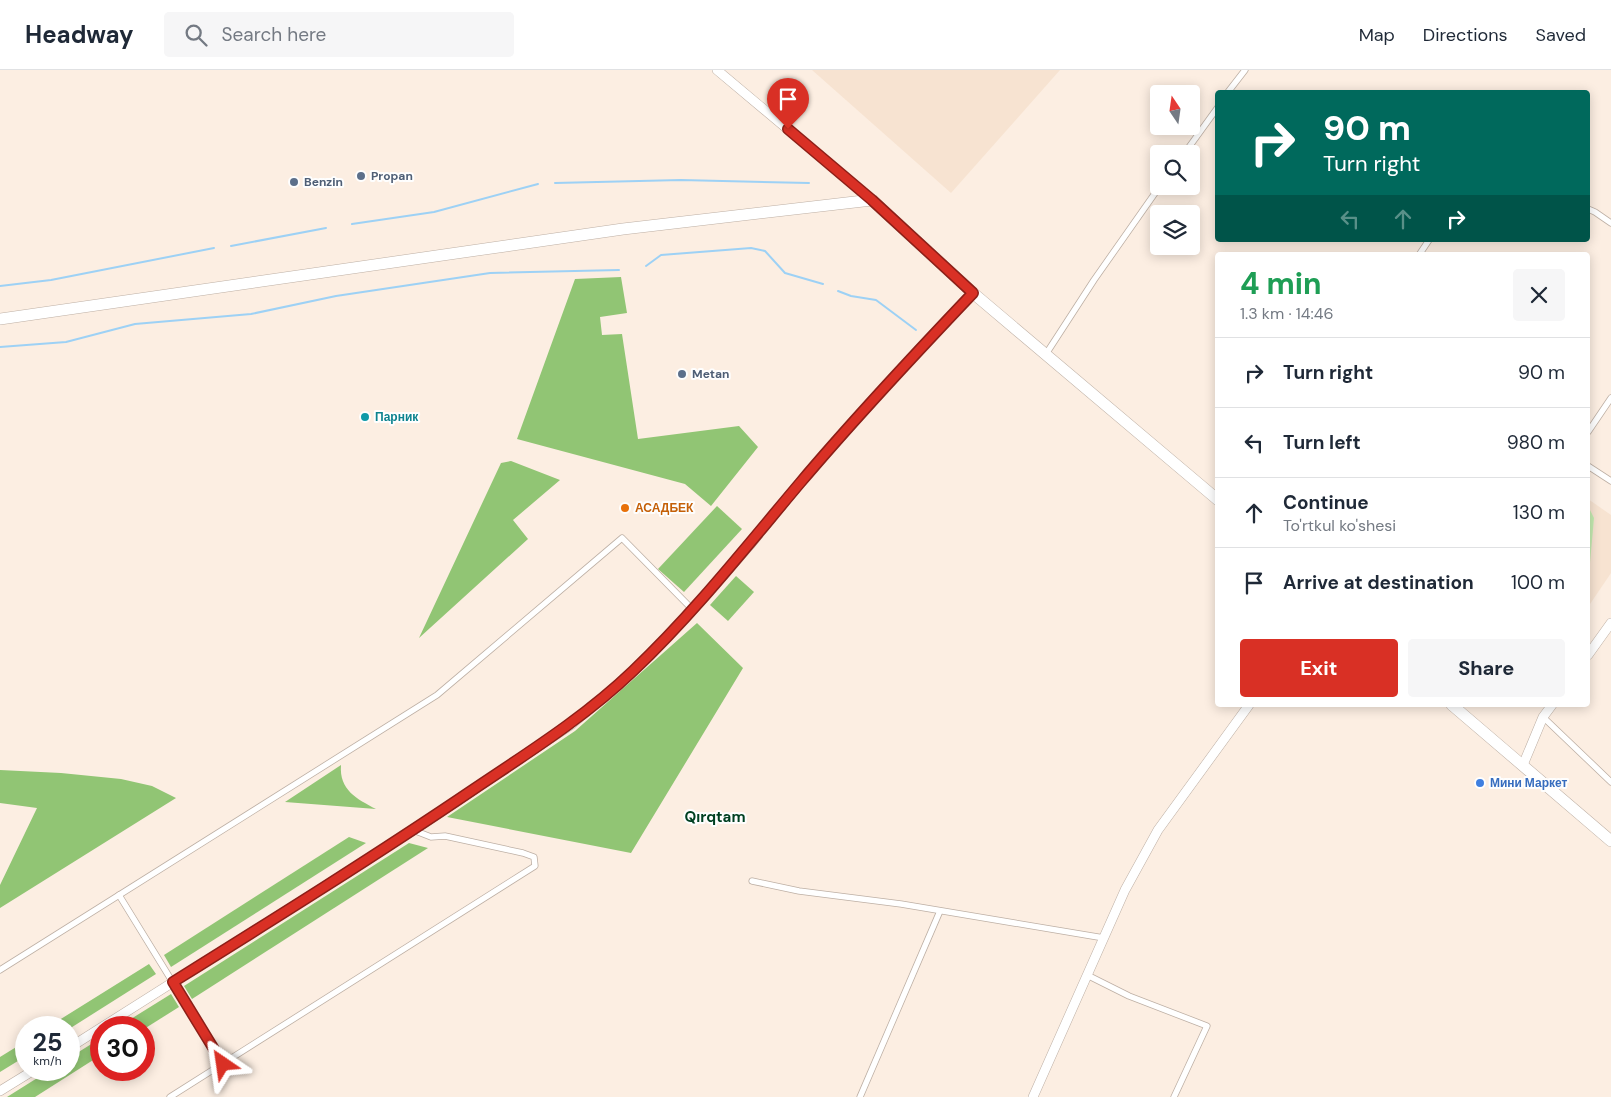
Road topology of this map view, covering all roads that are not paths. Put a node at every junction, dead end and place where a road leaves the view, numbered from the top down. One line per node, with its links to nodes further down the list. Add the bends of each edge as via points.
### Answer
1 (717, 70): 7 (main road)
2 (1245, 70): 3 (street)
3 (1230, 90)
4 (1215, 111): 5 (street)
5 (1191, 145)
6 (1154, 195): 12 (street)
7 (872, 200): 10 (highway); 11 (highway, via 614,230)
8 (1590, 210): 9 (street)
9 (1611, 223)
10 (973, 293): 12 (highway); 18 (main road, via 808,475)
11 (0, 319)
12 (1046, 354): 17 (highway)
13 (1611, 398): 14 (street)
14 (1590, 429)
15 (1590, 467): 16 (street)
16 (1611, 481)
17 (1215, 497)
18 (693, 610): 27 (main road, via 632,672 572,724); 30 (street, via 622,538 437,695)
19 (1611, 623): 20 (main road)
20 (1590, 653)
21 (1248, 707): 32 (main road, via 1158,830 1125,890)
22 (1454, 707): 25 (highway)
23 (1550, 707): 24 (main road)
24 (1543, 717): 25 (main road); 26 (street)
25 (1523, 764): 28 (highway)
26 (1610, 778)
27 (413, 830): 35 (main road); 37 (street, via 431,837 446,836 524,853 534,857 536,866)
28 (1611, 841)
29 (752, 881): 31 (street)
30 (119, 895): 33 (street); 35 (street)
31 (940, 911): 32 (street); 41 (street)
32 (1104, 938): 34 (main road)
33 (0, 970)
34 (1087, 975): 42 (main road); 43 (street, via 1130,996 1207,1026)
35 (173, 982): 36 (main road); 37 (street)
36 (80, 1041)
37 (223, 1064): 40 (street)
38 (16, 1081): 39 (main road)
39 (0, 1091)
40 (170, 1097)
41 (860, 1097)
42 (1032, 1097)
43 (1174, 1097)

